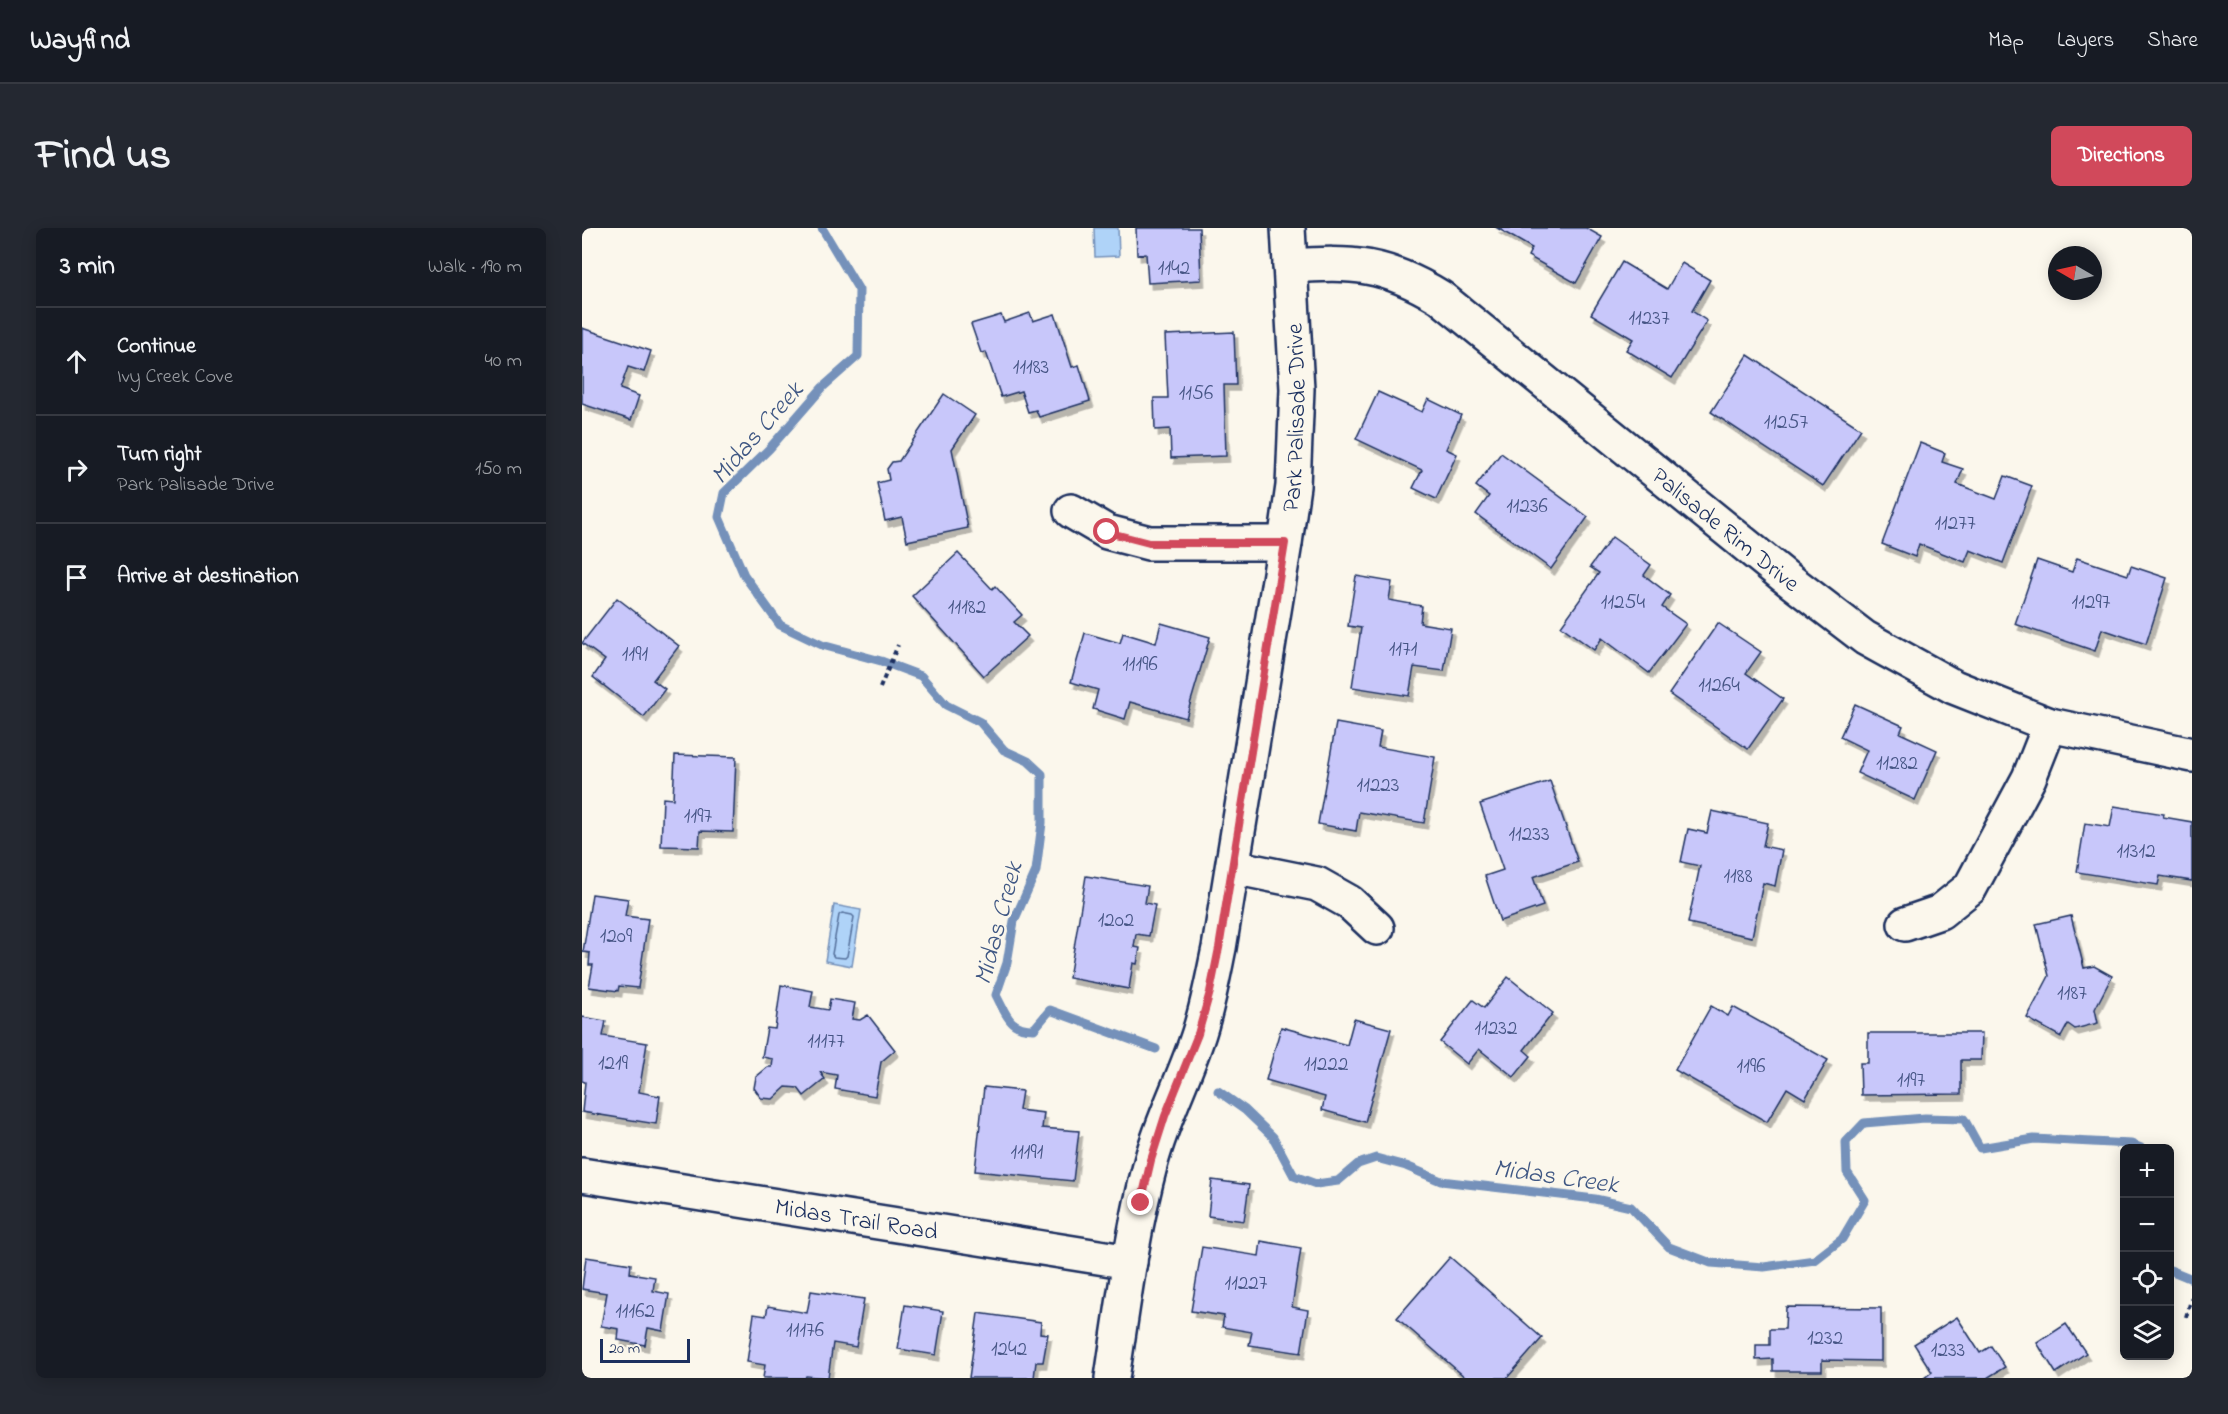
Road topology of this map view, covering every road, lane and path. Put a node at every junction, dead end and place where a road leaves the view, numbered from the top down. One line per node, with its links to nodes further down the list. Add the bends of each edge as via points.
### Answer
1 (1288, 228): 2 (street, Park Palisade Drive)
2 (1290, 266): 4 (street, Park Palisade Drive, via 1297,389 1293,486); 7 (street, Palisade Rim Drive, via 1354,264 1386,270 1424,287 1864,638 1954,687)
3 (1071, 511): 4 (street, via 1107,532 1149,543)
4 (1285, 543): 9 (street, Park Palisade Drive)
5 (898, 645): 6 (path)
6 (880, 688)
7 (2050, 725): 8 (street, Palisade Rim Drive); 10 (street, via 2029,778 1970,888 1940,912)
8 (2192, 755)
9 (1233, 867): 11 (street, via 1317,884 1349,903); 13 (street, Park Palisade Drive, via 1210,992 1151,1160)
10 (1905, 924)
11 (1377, 928)
12 (582, 1175): 13 (street, Midas Trail Road)
13 (1130, 1262): 16 (street, Park Palisade Drive)
14 (2192, 1298): 15 (path)
15 (2186, 1317)
16 (1112, 1378)

